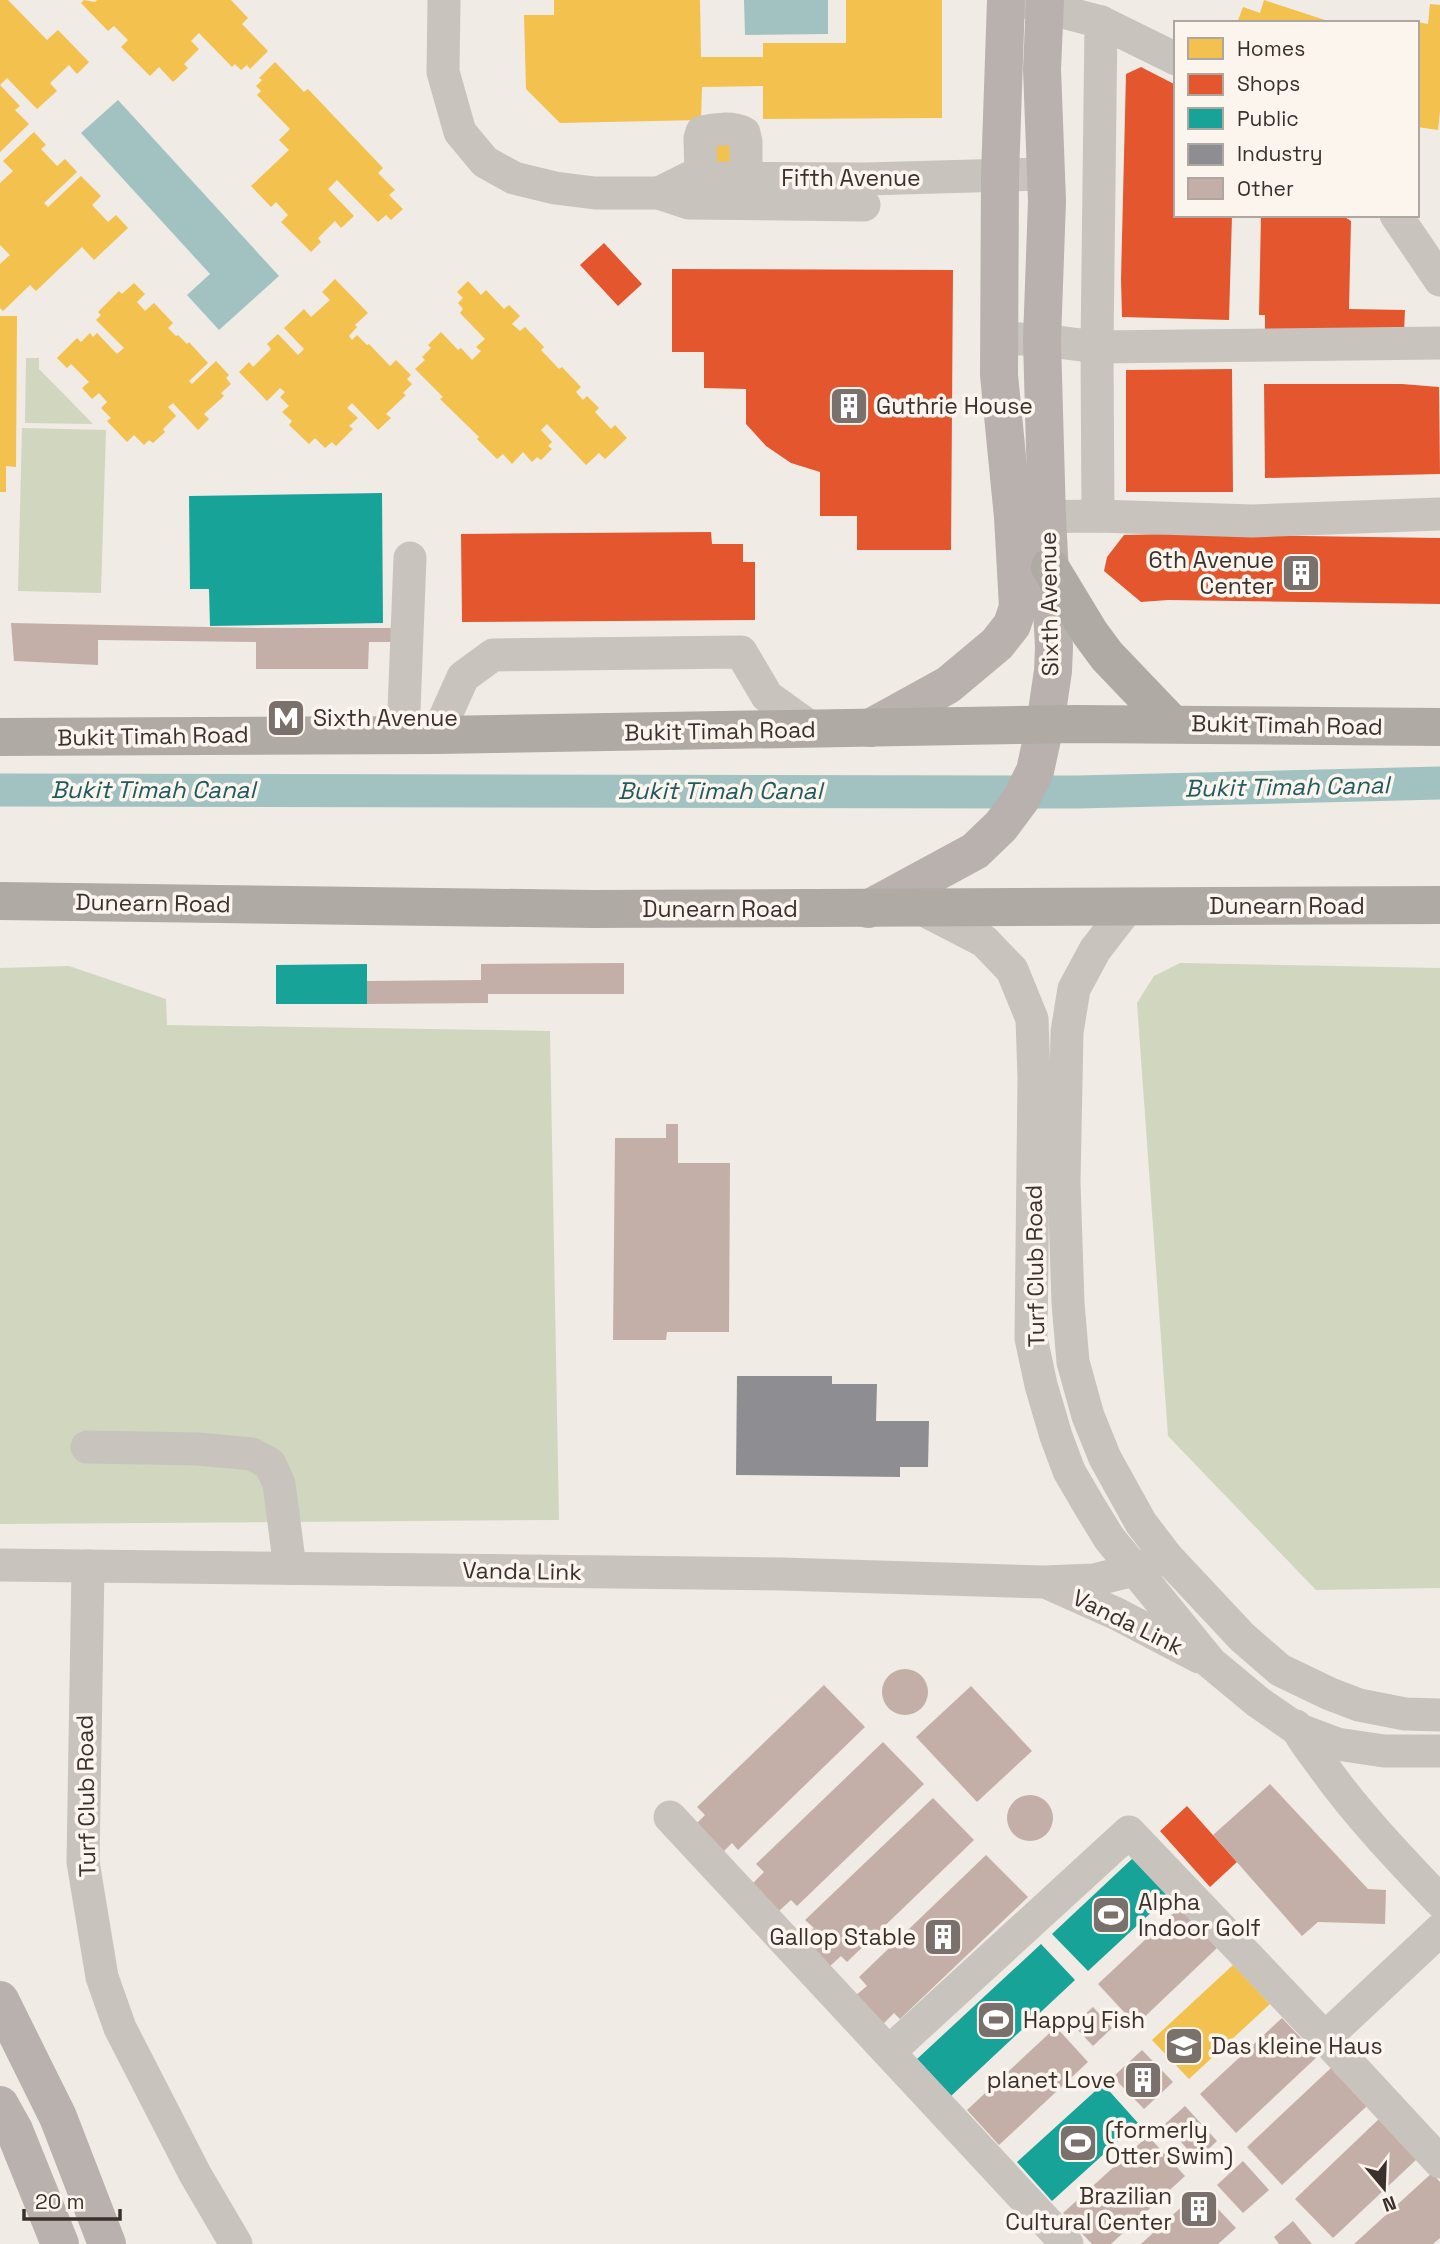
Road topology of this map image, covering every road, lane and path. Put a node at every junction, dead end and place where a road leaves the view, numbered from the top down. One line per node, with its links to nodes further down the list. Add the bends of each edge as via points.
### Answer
1 (444, 0): 10 (street, Fifth Avenue, via 443,72 460,132 485,162 514,178 595,193 659,193 689,178)
2 (1006, 0): 8 (main road, Sixth Avenue)
3 (1036, 2): 4 (street); 7 (main road, Sixth Avenue)
4 (1101, 22): 5 (street); 16 (street)
5 (1174, 57)
6 (746, 178): 9 (street, Fifth Avenue); 10 (street, Fifth Avenue); 10 (street, via 744,133 702,132)
7 (1046, 188): 8 (street, Fifth Avenue); 14 (main road, Sixth Avenue)
8 (1000, 190): 9 (street, Fifth Avenue); 13 (main road, Sixth Avenue)
9 (865, 192): 10 (street, Fifth Avenue)
10 (698, 202)
11 (1397, 217): 12 (street)
12 (1440, 280)
13 (998, 338): 14 (street); 19 (main road, Sixth Avenue, via 999,375)
14 (1042, 340): 16 (street); 19 (main road, Sixth Avenue)
15 (1440, 343): 16 (street)
16 (1097, 346): 18 (street)
17 (1440, 514): 18 (street, via 1252,521)
18 (1098, 516): 19 (street)
19 (1030, 518): 21 (main road, Sixth Avenue); 25 (main road, Sixth Avenue, via 1012,625 948,685)
20 (410, 558): 27 (street)
21 (1051, 567): 22 (highway, via 1107,656); 23 (main road, Sixth Avenue, via 1053,671)
22 (1172, 724): 23 (highway, Bukit Timah Road); 24 (highway, Bukit Timah Road)
23 (1045, 725): 25 (highway, Bukit Timah Road); 32 (main road, Sixth Avenue, via 1035,771 1001,826 975,851)
24 (1440, 727)
25 (870, 729): 26 (highway, Bukit Timah Road)
26 (814, 730): 27 (highway, Bukit Timah Road); 27 (street, via 767,696 741,652 493,655 463,677)
27 (420, 735): 28 (highway, Bukit Timah Road)
28 (0, 737)
29 (0, 901): 32 (highway, Dunearn Road)
30 (1440, 905): 31 (highway, Dunearn Road)
31 (1129, 906): 33 (highway, Dunearn Road); 35 (street, Turf Club Road, via 1074,989 1067,1032 1064,1182 1069,1303 1073,1362 1088,1416 1141,1524)
32 (868, 909): 33 (highway, Dunearn Road)
33 (922, 909): 39 (street, Turf Club Road, via 984,941 1012,970 1032,1019 1031,1338 1069,1471)
34 (87, 1447): 38 (street, via 252,1454 270,1464 279,1484)
35 (1167, 1557): 39 (street, Vanda Link); 42 (street, Turf Club Road, via 1242,1637)
36 (0, 1565): 37 (street, Vanda Link)
37 (88, 1566): 38 (street, Vanda Link); 56 (street, Turf Club Road, via 83,1861 102,1977 120,2028)
38 (290, 1567): 40 (street, Vanda Link)
39 (1134, 1570): 40 (street, Vanda Link, via 1094,1580); 41 (street, Turf Club Road)
40 (1044, 1582): 41 (street, Vanda Link)
41 (1211, 1663): 44 (street, Turf Club Road)
42 (1280, 1670): 43 (street, Turf Club Road, via 1359,1705); 44 (street)
43 (1440, 1715)
44 (1297, 1729): 45 (street, Turf Club Road, via 1338,1744 1384,1751); 47 (street, via 1354,1806)
45 (1440, 1751)
46 (670, 1817): 51 (street)
47 (1440, 1901)
48 (1440, 1930): 50 (street)
49 (0, 2000): 55 (main road, via 58,2117)
50 (1325, 2038): 51 (street, via 1129,1832); 53 (street)
51 (888, 2052): 57 (street)
52 (0, 2105): 54 (main road)
53 (1440, 2162)
54 (60, 2244)
55 (107, 2244)
56 (236, 2244)
57 (1067, 2244)

